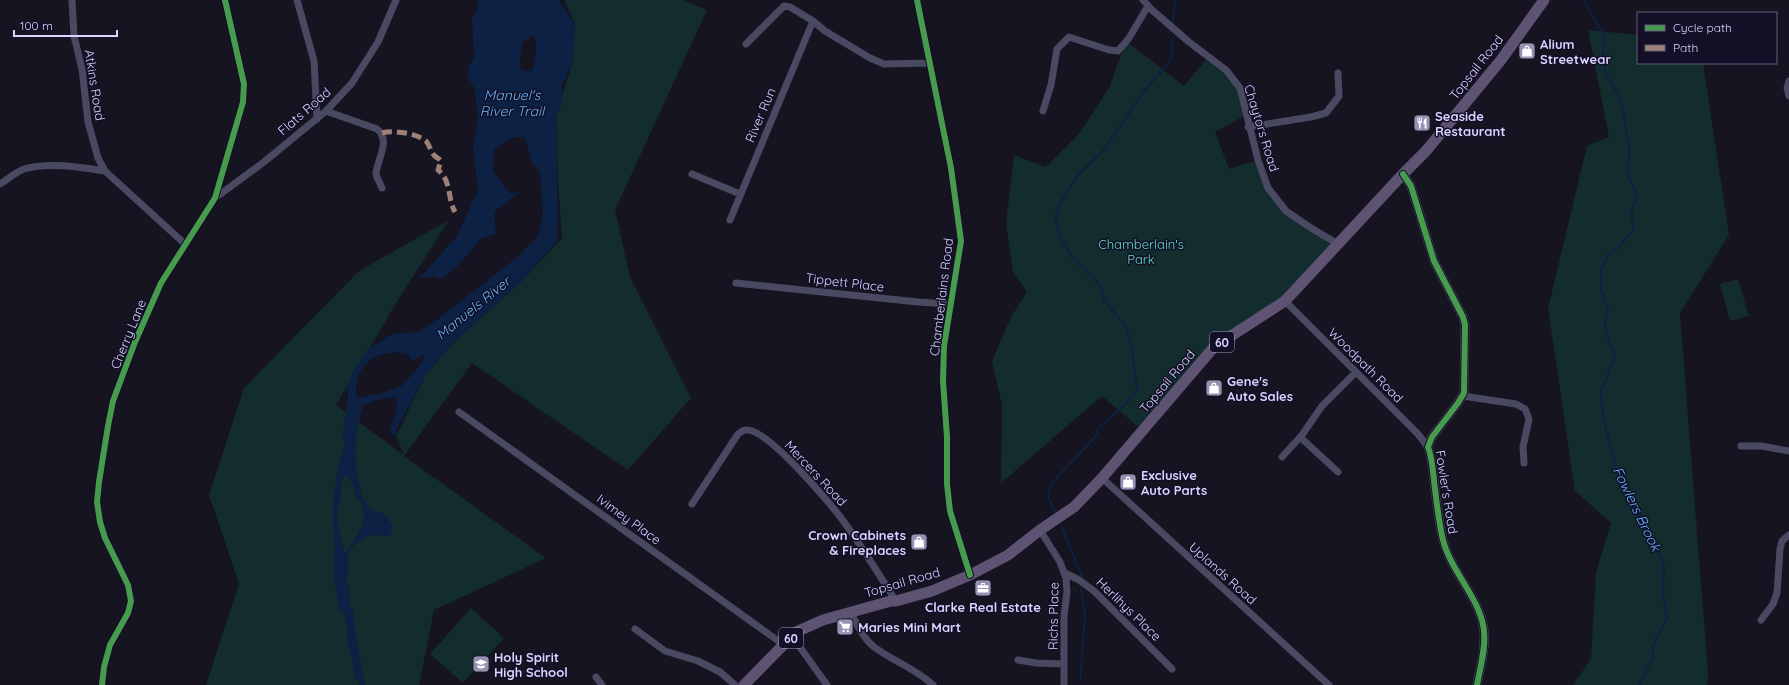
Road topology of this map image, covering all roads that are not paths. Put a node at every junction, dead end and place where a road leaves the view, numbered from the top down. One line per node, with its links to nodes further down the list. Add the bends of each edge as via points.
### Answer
1 (72, 0): 18 (street, Atkins Road, via 74,36 82,69 88,122 98,158)
2 (225, 0): 24 (street, Cherry Lane, via 244,84 243,102)
3 (297, 0): 16 (street, via 314,61)
4 (396, 0): 14 (street, Flats Road, via 368,60 352,83)
5 (918, 0): 10 (street, Chamberlains Road)
6 (1544, 0): 20 (main road, Topsail Road / 60, via 1491,72 1426,151)
7 (1146, 3): 15 (street, via 1129,38 1118,51 1069,38 1057,49 1051,86); 17 (street, Chaytors Road, via 1189,42 1226,70 1240,88)
8 (813, 21): 9 (street, via 784,6); 10 (street, via 825,31 884,64); 23 (street, River Run)
9 (746, 44)
10 (930, 63): 30 (street, Chamberlains Road, via 951,168 961,241)
11 (1338, 73): 17 (street, via 1339,96 1326,113)
12 (1789, 81): 13 (street)
13 (1789, 96)
14 (326, 111): 16 (street, Flats Road); 22 (street, via 382,133 384,140 376,175)
15 (1043, 111)
16 (317, 118): 24 (street, Flats Road)
17 (1248, 127): 27 (street, Chaytors Road, via 1268,188 1286,211)
18 (105, 171): 21 (street, via 46,166 24,169); 26 (street)
19 (692, 174): 23 (street)
20 (1402, 174): 27 (main road, Topsail Road / 60); 32 (street, via 1411,186 1434,261 1464,319)
21 (0, 184)
22 (382, 188)
23 (740, 194): 25 (street, River Run)
24 (215, 198): 26 (street, Cherry Lane)
25 (730, 220)
26 (185, 244): 57 (street, Cherry Lane, via 161,283 135,342 113,401 108,426 97,502 105,538 128,584 131,601 128,613 110,645)
27 (1338, 244): 29 (main road, Topsail Road / 60)
28 (736, 282): 30 (street, Tippett Place)
29 (1285, 301): 31 (street, Woodpath Road); 41 (main road, Topsail Road / 60, via 1214,347)
30 (951, 304): 46 (street, Chamberlains Road, via 944,346 943,381 947,484 950,511)
31 (1356, 372): 34 (street, via 1322,406); 36 (street, Woodpath Road)
32 (1463, 396): 36 (street, Fowler's Road, via 1432,437); 39 (street, via 1516,404 1525,409 1529,422 1523,447)
33 (460, 412): 52 (street, Ivimey Place)
34 (1300, 438): 38 (street); 40 (street)
35 (1741, 446): 37 (street, via 1761,446)
36 (1428, 447): 65 (street, Fowler's Road, via 1445,545 1484,626 1484,648)
37 (1789, 451)
38 (1282, 457)
39 (1524, 463)
40 (1338, 472)
41 (1102, 478): 43 (main road, Topsail Road / 60, via 1074,507); 64 (street, Uplands Road)
42 (692, 504): 47 (street, Mercers Road, via 738,434 745,429 751,430 776,447 794,464 843,520)
43 (1040, 530): 45 (street, Richs Place); 46 (main road, Topsail Road / 60, via 1008,555)
44 (1789, 535): 49 (street, via 1782,541 1780,549 1777,596)
45 (1065, 574): 54 (street, Richs Place, via 1067,587); 55 (street, Herlihys Place, via 1094,591)
46 (970, 575): 47 (main road, Topsail Road / 60, via 932,591)
47 (896, 601): 48 (main road, Topsail Road / 60)
48 (850, 611): 51 (main road, Topsail Road / 60, via 823,620); 62 (street, via 861,632 873,646 924,676)
49 (1761, 620)
50 (634, 629): 59 (street, via 665,651 698,661 720,672)
51 (792, 636): 52 (main road, Topsail Road / 60); 61 (street)
52 (784, 645): 60 (main road, Topsail Road / 60)
53 (1018, 660): 54 (street)
54 (1064, 664): 63 (street, Richs Place)
55 (1172, 669)
56 (596, 677): 58 (street)
57 (102, 685)
58 (602, 685)
59 (735, 685)
60 (744, 685)
61 (827, 685)
62 (933, 685)
63 (1064, 685)
64 (1329, 685)
65 (1477, 685)

